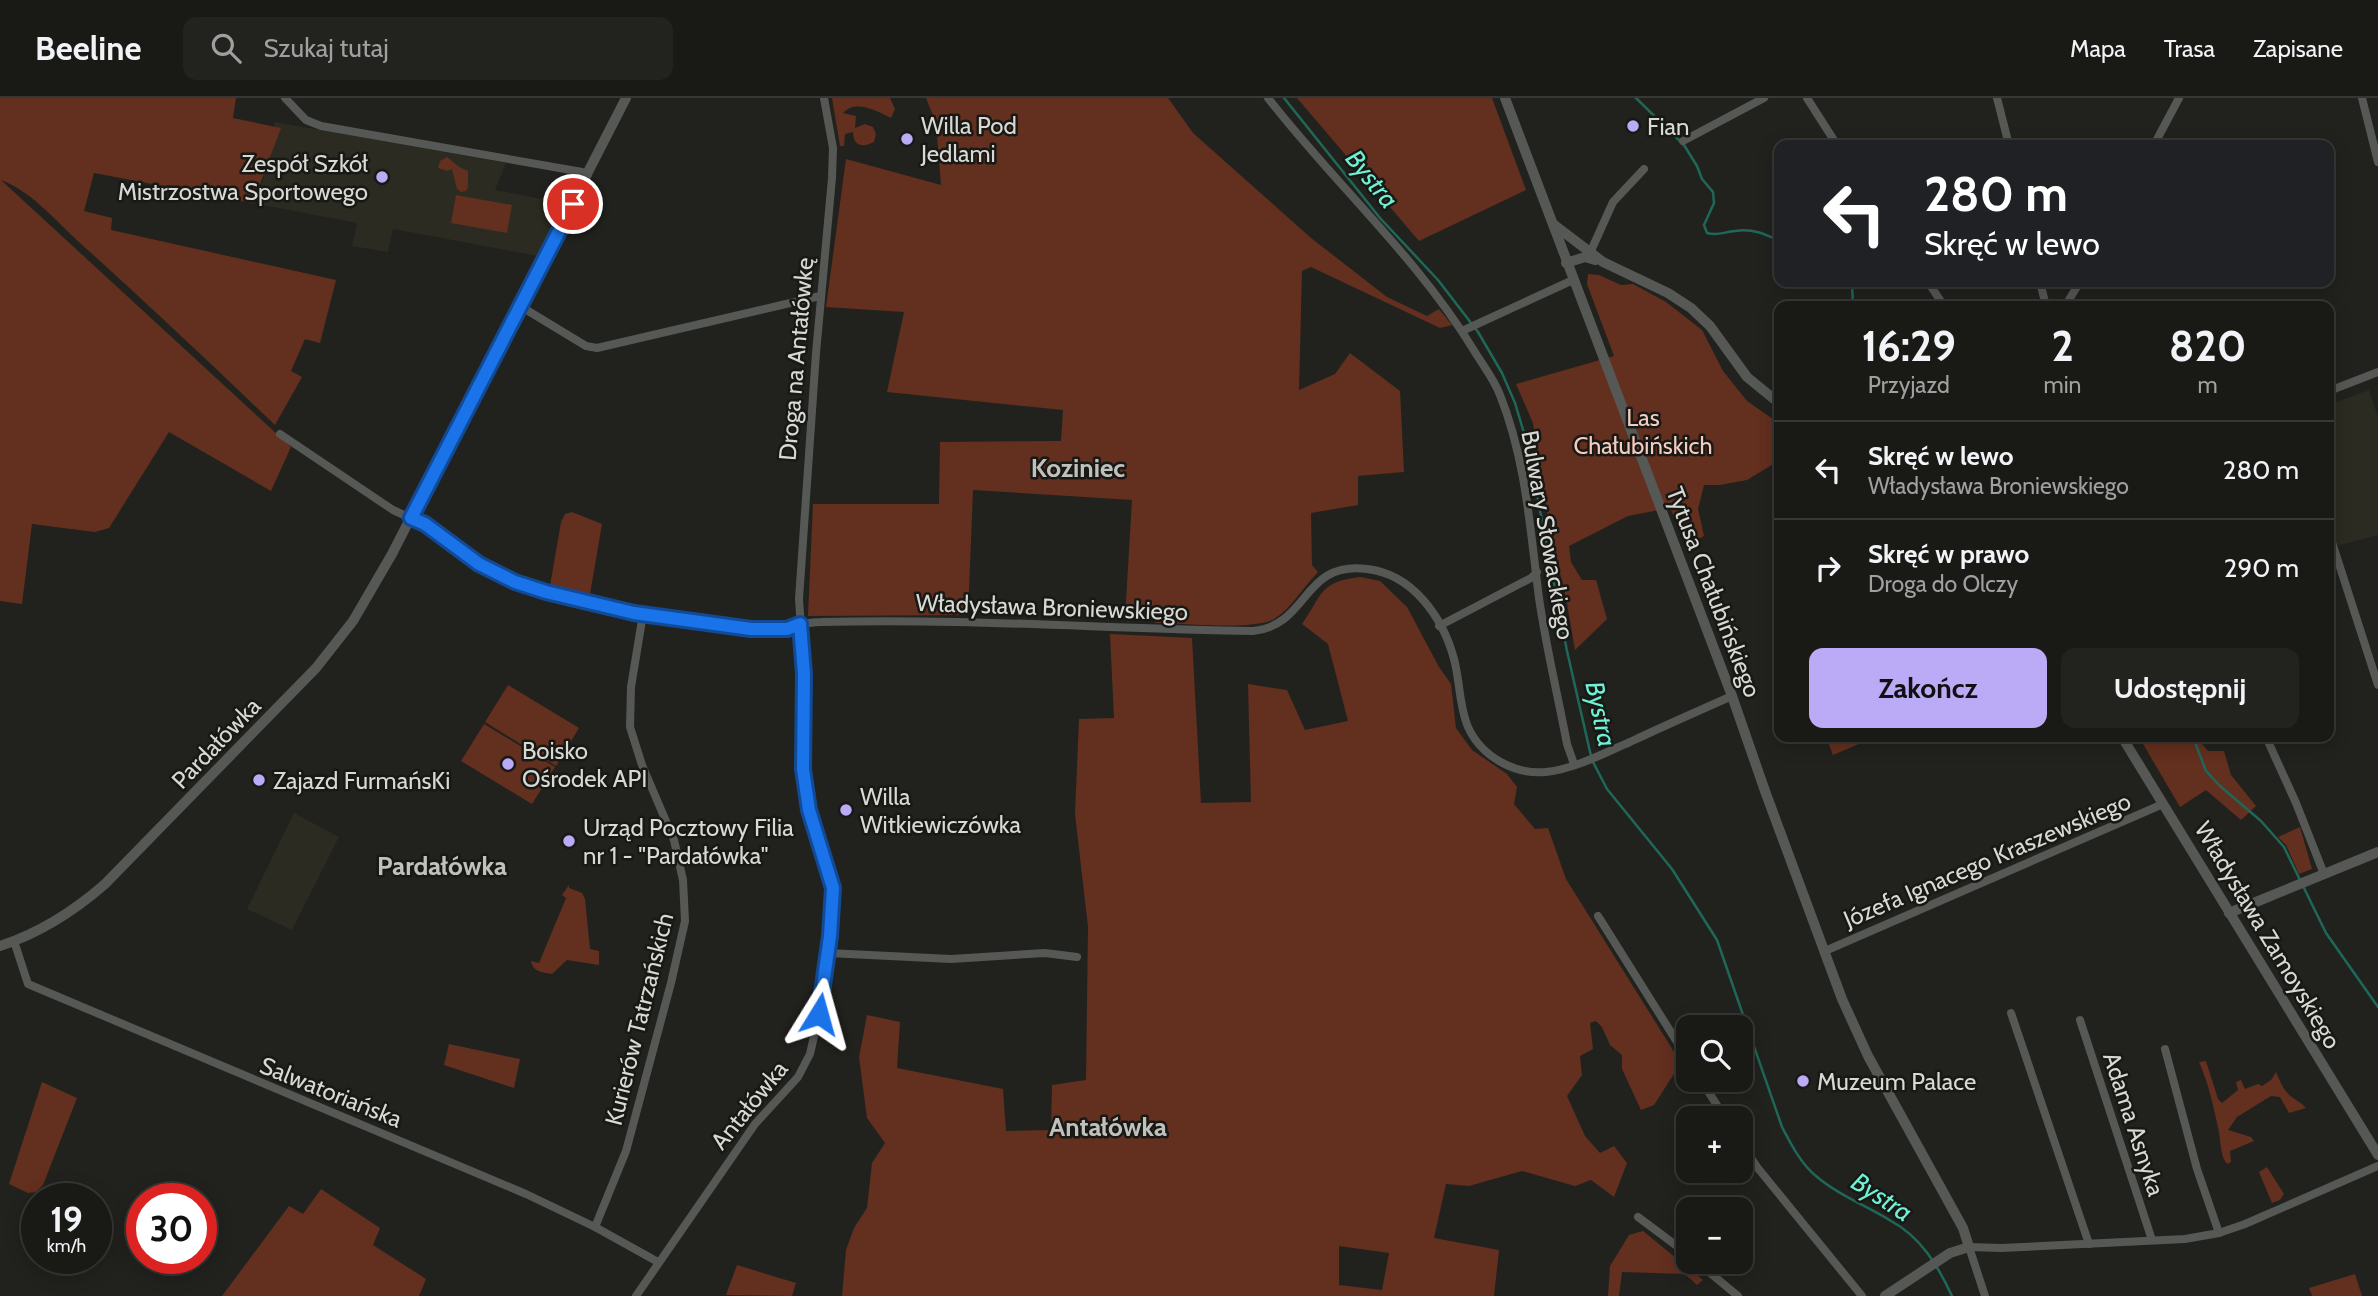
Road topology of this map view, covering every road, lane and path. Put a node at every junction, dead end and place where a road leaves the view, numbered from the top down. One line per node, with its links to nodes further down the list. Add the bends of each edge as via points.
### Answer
1 (285, 98): 17 (street, via 306,120 321,126)
2 (626, 98): 17 (street, Pardałówka)
3 (824, 98): 23 (street, Droga na Antałówkę, via 833,148)
4 (1268, 98): 25 (street, Bulwary Słowackiego)
5 (1505, 98): 18 (street, Tytusa Chałubińskiego)
6 (1764, 98): 14 (street)
7 (1807, 98): 11 (street)
8 (1997, 98): 12 (street)
9 (2179, 98): 13 (street)
10 (2362, 98): 15 (street)
11 (1834, 140)
12 (2008, 140)
13 (2157, 140)
14 (1683, 141)
15 (2378, 162)
16 (1644, 169): 19 (street, via 1613,202)
17 (588, 175): 24 (street, Pardałówka)
18 (1552, 222): 19 (street); 21 (street, Tytusa Chałubińskiego)
19 (1590, 253): 20 (street)
20 (1603, 262): 21 (street, via 1585,257); 28 (street, via 1691,309 1710,326 1744,374)
21 (1566, 263): 22 (street, Tytusa Chałubińskiego)
22 (1573, 280): 25 (street); 37 (street, Tytusa Chałubińskiego)
23 (820, 296): 24 (street, via 597,348 586,346); 34 (street, Droga na Antałówkę, via 800,562)
24 (520, 306): 30 (street, Pardałówka)
25 (1465, 330): 32 (street, Bulwary Słowackiego, via 1500,393 1520,460)
26 (2378, 372): 27 (street)
27 (2334, 389)
28 (1774, 399)
29 (280, 434): 30 (street, Władysława Broniewskiego)
30 (411, 518): 33 (street, Władysława Broniewskiego, via 479,564 515,582); 46 (street, Pardałówka, via 362,607 297,690 83,904)
31 (2334, 549): 36 (street)
32 (1537, 572): 35 (street); 40 (street, Bulwary Słowackiego, via 1560,711)
33 (643, 614): 34 (street, Władysława Broniewskiego, via 769,630); 59 (street, Kurierów Tatrzańskich, via 631,687 630,727 674,840 683,880 685,921 626,1151)
34 (800, 624): 35 (street, Władysława Broniewskiego, via 902,621 1253,631 1283,622 1326,575 1353,568 1378,571 1405,583); 49 (street, Antałówka, via 803,769 809,810 833,888)
35 (1440, 626): 40 (street, Władysława Broniewskiego, via 1454,659 1467,723 1483,750 1531,772)
36 (2378, 685)
37 (1732, 696): 40 (street, Władysława Broniewskiego); 48 (street, Tytusa Chałubińskiego)
38 (2125, 742): 41 (street, Władysława Zamoyskiego)
39 (2268, 742): 43 (street)
40 (1578, 763)
41 (2163, 804): 44 (street, Władysława Zamoyskiego); 48 (street, Józefa Ignacego Kraszewskiego)
42 (2378, 852): 43 (street)
43 (2324, 874): 44 (street)
44 (2229, 913): 55 (street, Władysława Zamoyskiego)
45 (1598, 916): 53 (street)
46 (14, 941): 47 (street, Pardałówka); 59 (street, Salwatoriańska, via 28,984)
47 (0, 946)
48 (1825, 951): 64 (street, Tytusa Chałubińskiego, via 1868,1056 1963,1228)
49 (828, 953): 50 (street, via 951,959 1045,953); 65 (street, Antałówka, via 816,1037 805,1065 754,1124)
50 (1077, 957)
51 (2011, 1013): 62 (street)
52 (2080, 1020): 61 (street, Adama Asnyka)
53 (1676, 1040)
54 (2165, 1049): 60 (street)
55 (2378, 1155)
56 (1753, 1161): 69 (street)
57 (2378, 1166): 60 (street)
58 (1638, 1217): 63 (street)
59 (595, 1227): 65 (street, Salwatoriańska)
60 (2219, 1233): 61 (street)
61 (2152, 1240): 62 (street)
62 (2089, 1244): 64 (street)
63 (1676, 1245)
64 (1969, 1247): 70 (street, via 1946,1256); 71 (street)
65 (658, 1262): 67 (street, Antałówka)
66 (1711, 1274): 68 (street)
67 (636, 1296)
68 (1738, 1296)
69 (1862, 1296)
70 (1885, 1296)
71 (1985, 1296)

